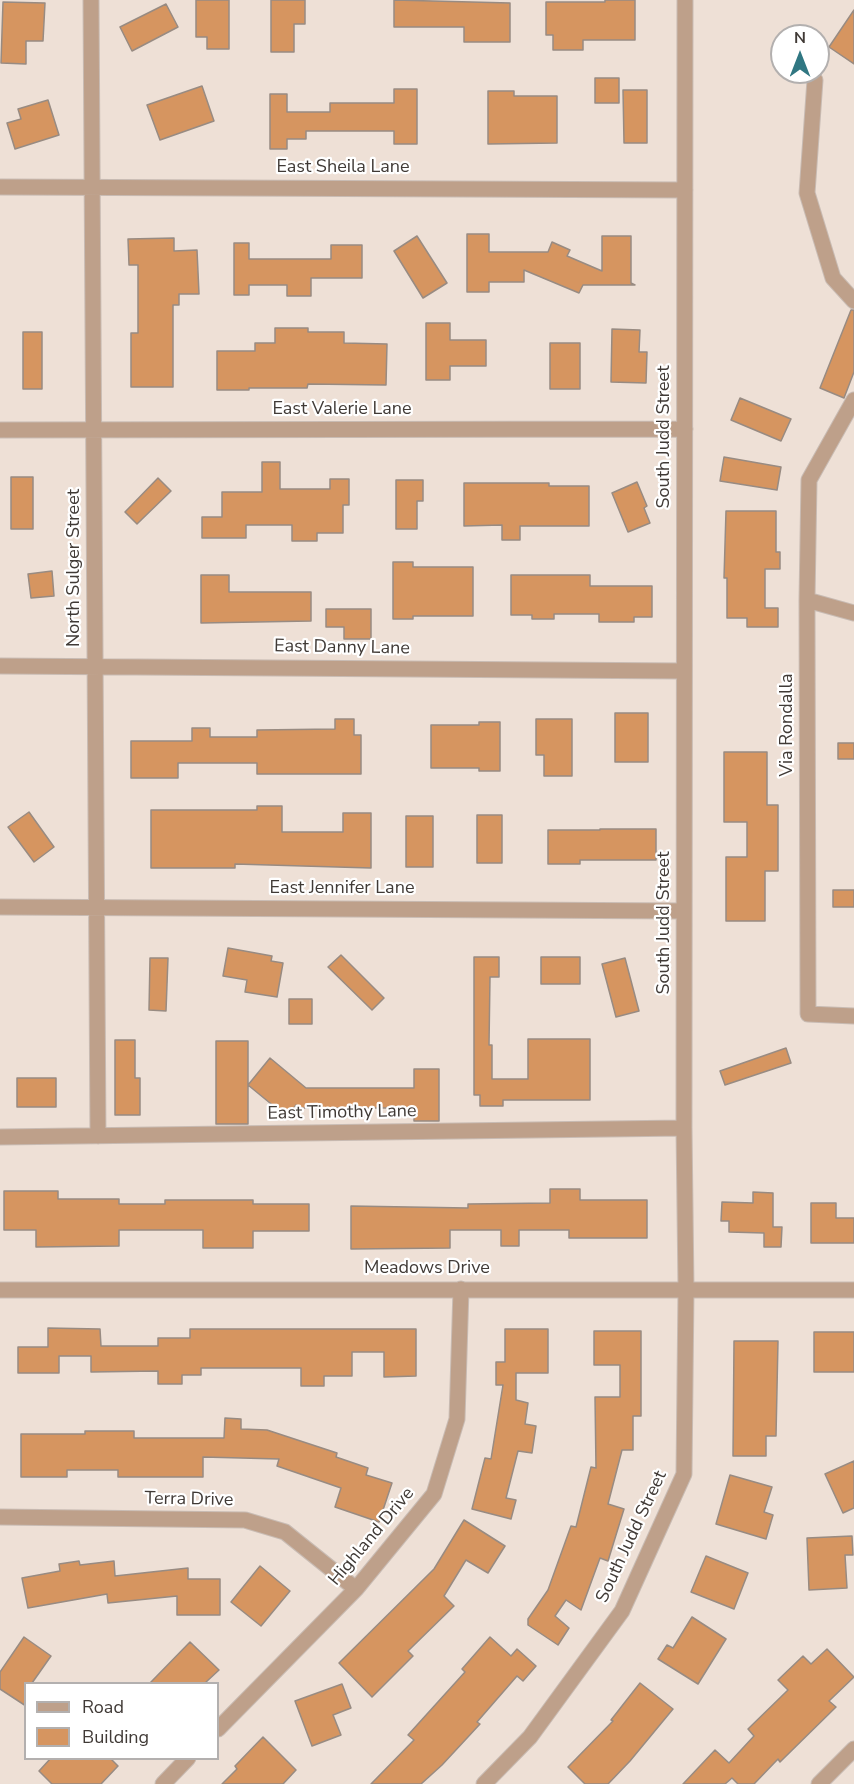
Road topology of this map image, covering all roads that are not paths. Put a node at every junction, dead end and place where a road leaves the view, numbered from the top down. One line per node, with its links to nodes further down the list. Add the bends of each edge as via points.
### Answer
1 (91, 0): 4 (street, North Sulger Street)
2 (685, 0): 6 (street, South Judd Street)
3 (815, 84): 7 (street, via 807,193 833,278)
4 (92, 186): 5 (street, East Sheila Lane); 6 (street, East Sheila Lane); 11 (street, North Sulger Street)
5 (0, 187)
6 (685, 190): 9 (street, South Judd Street)
7 (854, 301)
8 (854, 400): 12 (street, Via Rondalla, via 809,480)
9 (685, 429): 11 (street, East Valerie Lane); 16 (street, South Judd Street)
10 (0, 430): 11 (street, East Valerie Lane)
11 (93, 430): 14 (street, North Sulger Street)
12 (807, 600): 13 (street); 20 (street, Via Rondalla, via 808,1014)
13 (854, 613)
14 (95, 665): 15 (street, East Danny Lane); 16 (street, East Danny Lane); 17 (street, North Sulger Street)
15 (0, 666)
16 (684, 671): 19 (street, South Judd Street)
17 (97, 906): 18 (street, East Jennifer Lane); 19 (street, East Jennifer Lane); 22 (street, North Sulger Street)
18 (0, 907)
19 (684, 911): 21 (street, South Judd Street)
20 (854, 1016)
21 (684, 1128): 22 (street, East Timothy Lane); 25 (street, South Judd Street)
22 (98, 1136): 23 (street, East Timothy Lane)
23 (0, 1137)
24 (461, 1289): 25 (street, Meadows Drive); 26 (street, Meadows Drive); 29 (street, Highland Drive, via 457,1419 434,1494)
25 (686, 1289): 27 (street, Meadows Drive); 34 (street, South Judd Street, via 684,1474 622,1611 530,1737)
26 (0, 1290)
27 (854, 1290)
28 (0, 1517): 29 (street, Terra Drive, via 245,1520 285,1532)
29 (356, 1589): 30 (street, Highland Drive)
30 (219, 1728)
31 (854, 1749): 35 (street)
32 (186, 1760): 33 (street)
33 (163, 1784)
34 (484, 1784)
35 (819, 1784)

